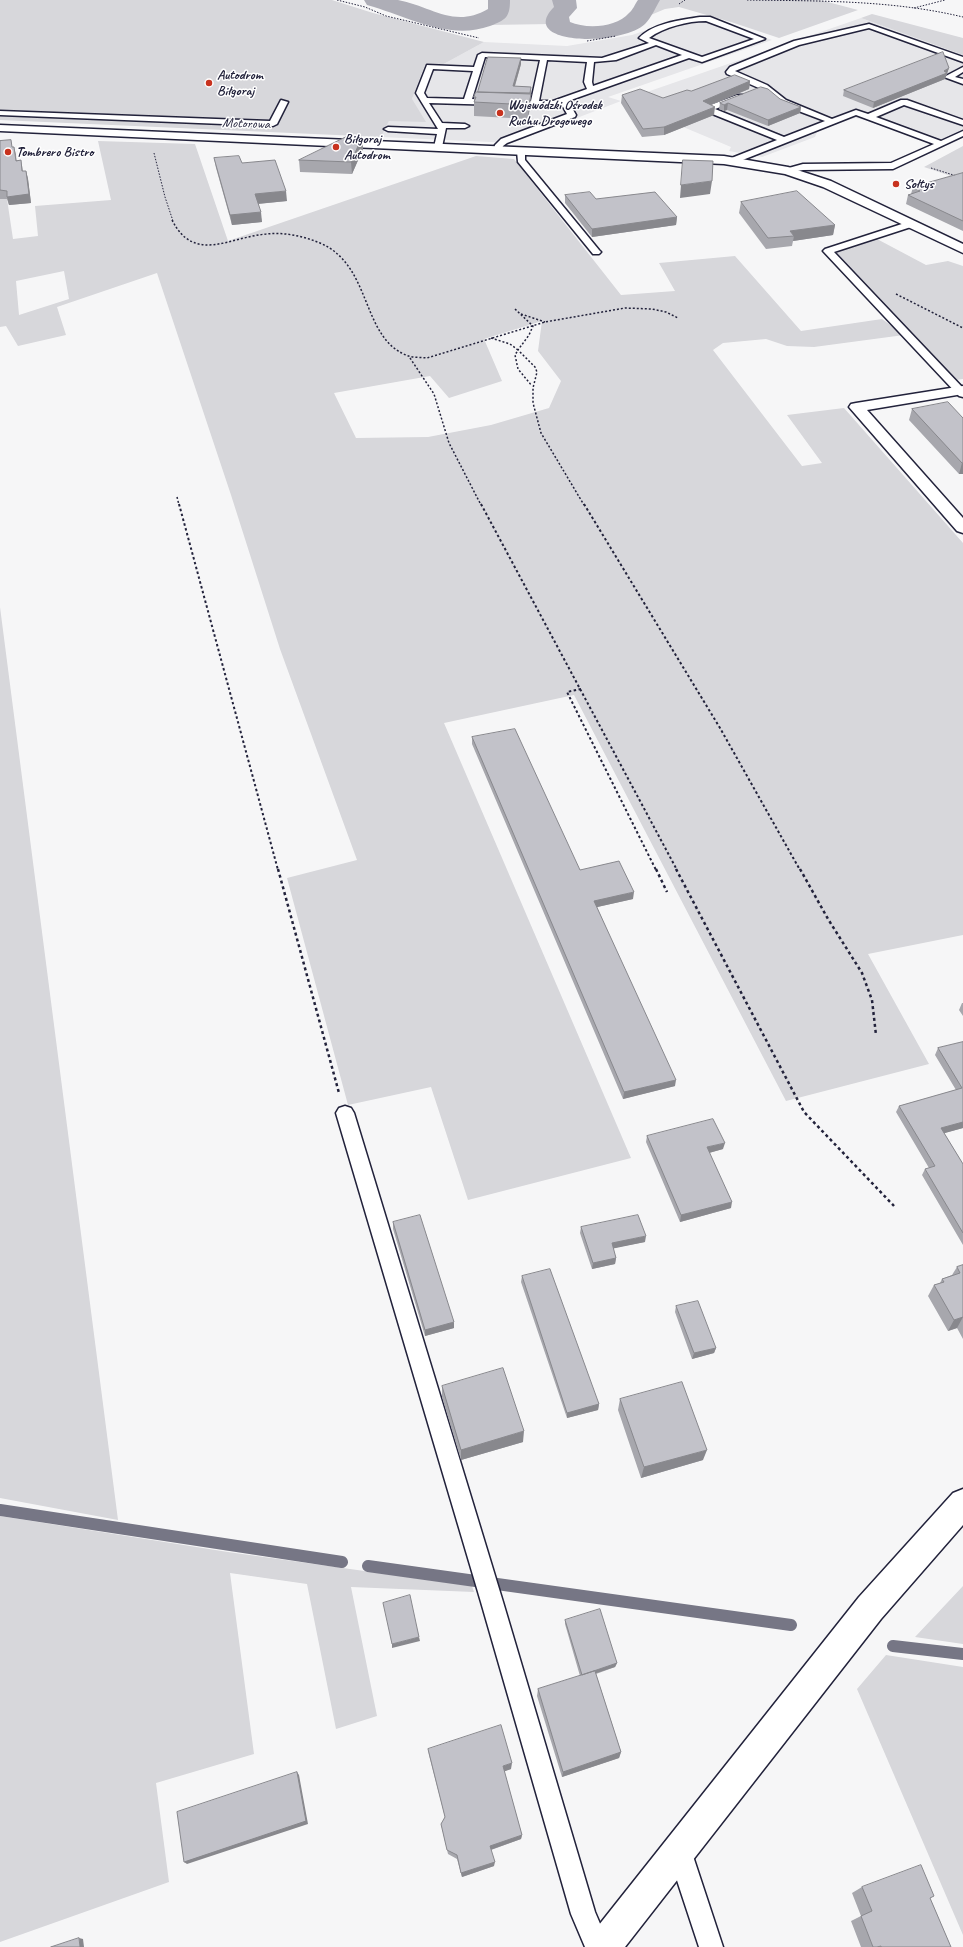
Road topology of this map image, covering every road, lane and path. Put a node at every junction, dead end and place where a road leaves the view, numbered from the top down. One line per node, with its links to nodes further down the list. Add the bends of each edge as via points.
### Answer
1 (337, 0): 9 (path, via 365,7 386,16)
2 (685, 0): 5 (path)
3 (747, 0): 6 (path, via 861,1)
4 (945, 0): 6 (path)
5 (676, 6)
6 (912, 9): 7 (path, via 940,11)
7 (963, 17)
8 (620, 35): 10 (path)
9 (479, 38)
10 (583, 42)
11 (656, 43): 12 (lane); 12 (lane, via 643,38 649,33 693,19 712,21 761,39 702,60); 14 (lane, via 613,58)
12 (689, 56): 20 (lane)
13 (544, 57): 14 (lane); 16 (lane, via 482,55); 25 (lane)
14 (591, 59): 20 (lane, via 588,82)
15 (963, 60): 19 (lane, via 869,26 797,44 730,72)
16 (478, 69): 21 (lane, via 430,67 420,93); 23 (lane)
17 (963, 69): 18 (lane, via 948,76)
18 (963, 82)
19 (764, 87): 29 (lane, via 783,102); 38 (lane, via 708,109)
20 (593, 89): 22 (lane)
21 (425, 100): 23 (lane); 33 (lane)
22 (563, 100): 25 (lane); 41 (lane, via 572,115 504,141)
23 (467, 101): 25 (lane)
24 (284, 102): 27 (lane, via 273,124)
25 (535, 104)
26 (0, 112): 27 (lane)
27 (62, 115): 35 (lane)
28 (868, 117): 29 (lane, via 856,112); 30 (lane, via 904,102); 39 (lane)
29 (831, 121): 38 (lane)
30 (963, 123)
31 (465, 126): 33 (lane)
32 (0, 128): 35 (street, Motorowa)
33 (442, 128): 34 (lane); 40 (lane)
34 (388, 129)
35 (51, 130): 37 (street, Motorowa)
36 (963, 133): 39 (lane)
37 (150, 135): 40 (street, Motorowa); 59 (path, via 172,219 181,236 191,242 213,245 258,235 283,234 301,236 325,245 350,265 383,338 393,350)
38 (783, 140): 43 (lane)
39 (941, 144): 45 (lane, via 896,162 893,166 803,167)
40 (438, 147): 41 (street, Motorowa)
41 (494, 150): 42 (street, Motorowa)
42 (521, 151): 43 (street, Motorowa); 49 (lane, via 521,160)
43 (732, 161): 45 (street, Motorowa)
44 (925, 166): 46 (path)
45 (788, 171): 47 (street, Motorowa, via 832,186)
46 (963, 178)
47 (911, 224): 48 (street, Motorowa); 61 (lane, via 828,251)
48 (963, 249)
49 (596, 252)
50 (893, 293): 56 (path)
51 (515, 309): 52 (path)
52 (519, 314): 54 (path); 55 (path)
53 (678, 318): 54 (path, via 666,312 625,308)
54 (545, 322): 55 (path)
55 (533, 326): 57 (path); 58 (path)
56 (963, 328)
57 (490, 338): 58 (path, via 510,344); 59 (path, via 427,358)
58 (518, 350): 60 (path, via 515,355 518,369); 60 (path, via 537,372)
59 (410, 358): 64 (path, via 434,394 449,444)
60 (532, 386): 66 (path, via 533,410 541,433 720,728 828,919 862,973 872,1000)
61 (962, 391): 63 (street, via 856,407)
62 (177, 497): 67 (path)
63 (963, 528)
64 (581, 689): 65 (path, via 567,692); 68 (path, via 804,1112)
65 (667, 892)
66 (876, 1035)
67 (345, 1113): 71 (lane, via 482,1568 582,1914)
68 (894, 1206)
69 (963, 1503): 70 (street, via 870,1608)
70 (679, 1850): 72 (street); 73 (lane)
71 (598, 1947)
72 (602, 1947)
73 (711, 1947)

